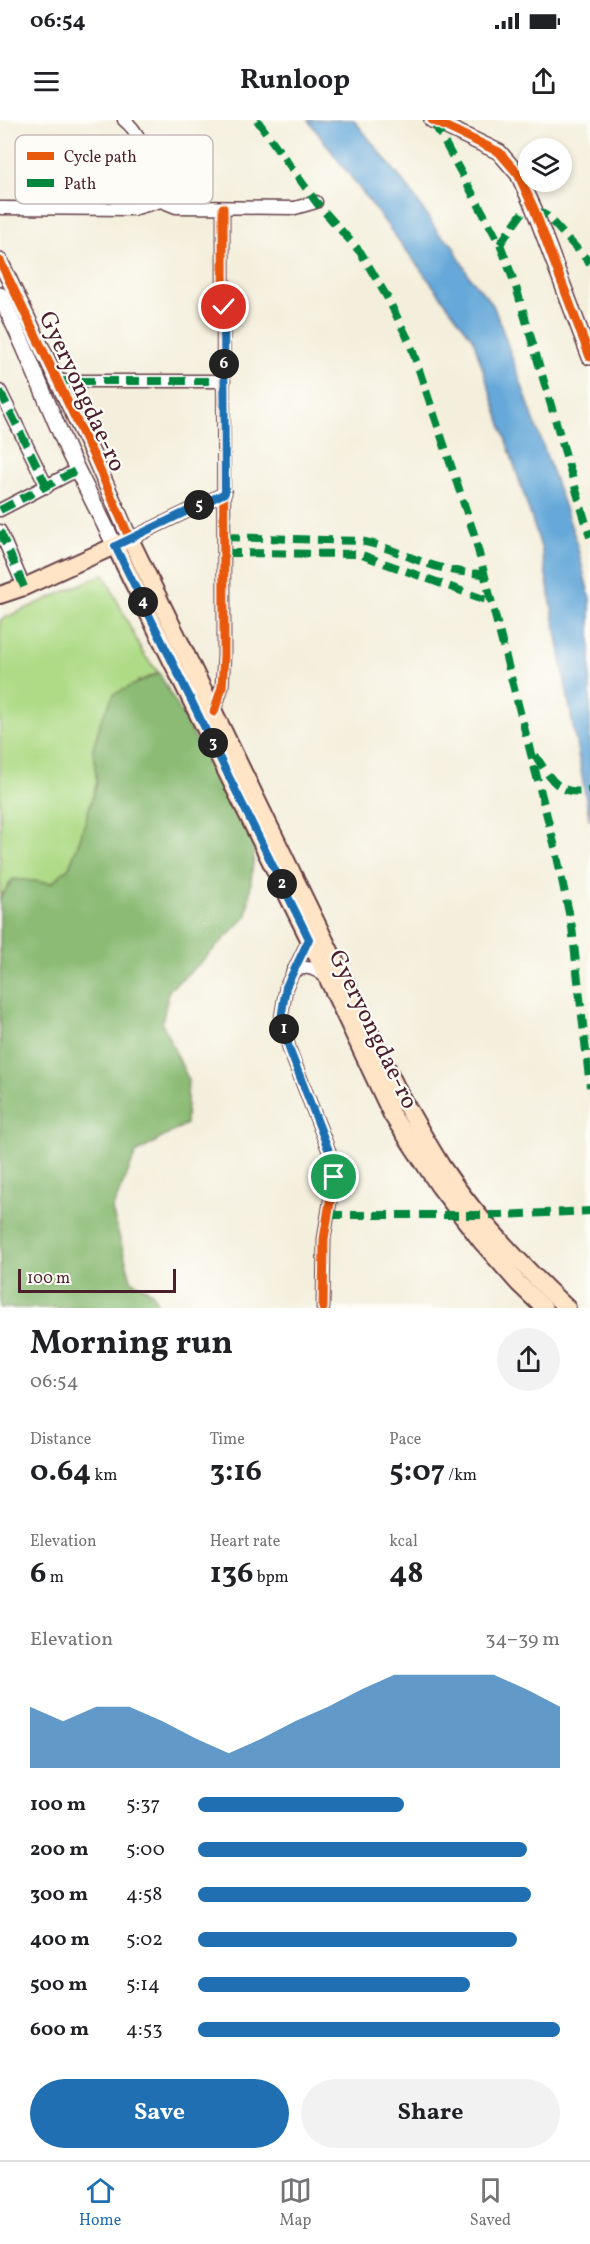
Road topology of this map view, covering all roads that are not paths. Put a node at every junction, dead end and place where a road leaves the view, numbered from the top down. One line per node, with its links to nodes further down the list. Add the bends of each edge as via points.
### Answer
1 (124, 120): 3 (street)
2 (432, 120): 13 (street, via 499,152 518,174)
3 (136, 135)
4 (316, 202): 8 (street, via 295,208)
5 (150, 204): 7 (street, via 133,209)
6 (168, 204): 8 (street)
7 (0, 208)
8 (223, 208): 15 (street)
9 (0, 261): 14 (street, Gyeryongdae-ro)
10 (0, 295): 12 (street, Gyeryongdae-ro)
11 (0, 318): 12 (street)
12 (24, 346): 17 (street, Gyeryongdae-ro)
13 (590, 357)
14 (57, 381): 15 (street); 22 (street, Gyeryongdae-ro)
15 (224, 381): 19 (street)
16 (0, 391): 18 (street)
17 (77, 470): 18 (street); 22 (street, Gyeryongdae-ro)
18 (47, 487): 20 (street)
19 (225, 493): 22 (street); 25 (street, via 224,656 222,687)
20 (0, 510)
21 (0, 531): 23 (street)
22 (122, 542): 23 (main road); 25 (main road, Gyeryongdae-ro); 26 (main road, Gyeryongdae-ro)
23 (24, 587): 24 (main road)
24 (0, 595)
25 (214, 712): 31 (main road, Gyeryongdae-ro, via 401,1097 443,1168 490,1230)
26 (309, 939): 27 (street); 28 (main road, Gyeryongdae-ro)
27 (293, 971): 28 (street, via 311,967); 29 (street, via 281,1019 329,1151 334,1177 324,1239)
28 (325, 976): 30 (main road, Gyeryongdae-ro, via 392,1115 439,1186 488,1249)
29 (323, 1308)
30 (544, 1308)
31 (567, 1308)

